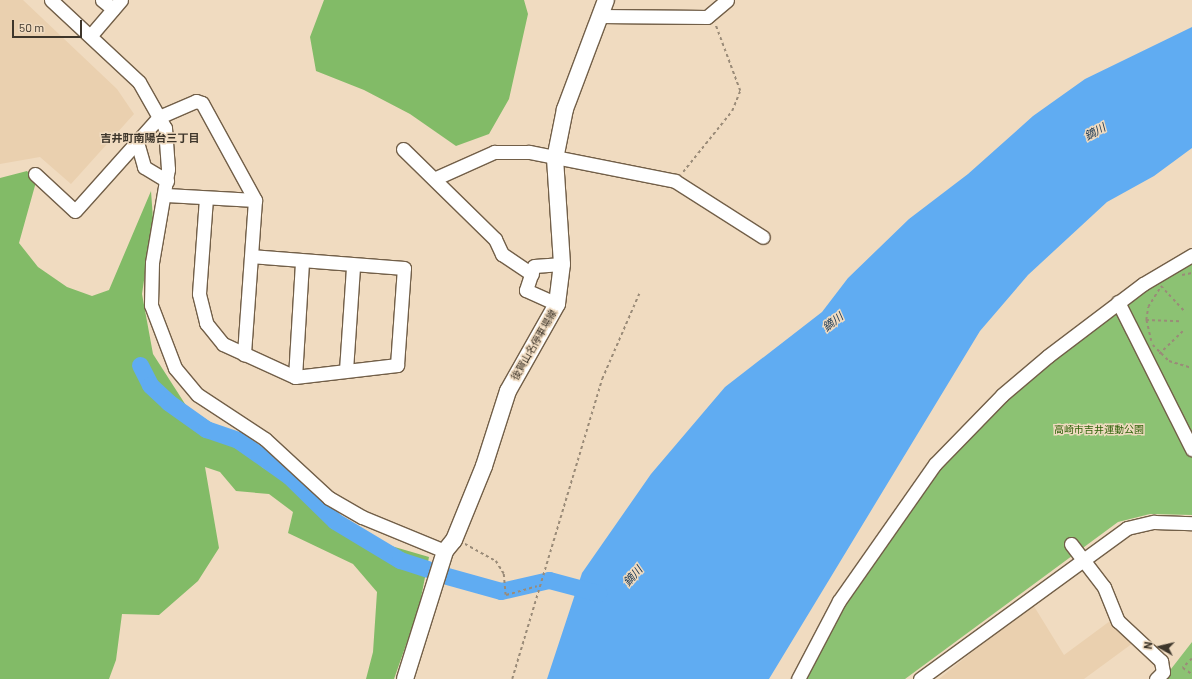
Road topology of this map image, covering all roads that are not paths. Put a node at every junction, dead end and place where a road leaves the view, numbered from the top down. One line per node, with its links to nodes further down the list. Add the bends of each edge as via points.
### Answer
1 (51, 0): 7 (street)
2 (102, 0): 5 (street)
3 (606, 0): 6 (main road, 後賀山名停車場線)
4 (727, 0): 6 (street, via 712,15)
5 (117, 5): 7 (street)
6 (600, 16): 11 (main road, 後賀山名停車場線, via 565,109)
7 (91, 35): 8 (street, via 139,82)
8 (159, 117): 9 (street); 14 (street, via 168,148); 17 (street, via 196,102 202,103)
9 (137, 142): 12 (street, via 75,211); 14 (street, via 144,167)
10 (403, 149): 13 (street)
11 (555, 159): 13 (street, via 529,152 494,152); 18 (street, via 675,181); 22 (main road, 後賀山名停車場線)
12 (35, 174)
13 (436, 178): 24 (street, via 470,218 495,239 502,254)
14 (167, 181): 15 (street)
15 (166, 195): 16 (street); 33 (street, via 152,263 151,305 175,368 198,395 265,439 329,498 362,517)
16 (206, 198): 17 (street); 27 (street, via 200,308 216,337)
17 (255, 200): 20 (street)
18 (763, 237)
19 (1192, 255): 25 (street, via 1156,282)
20 (253, 256): 21 (street); 27 (street)
21 (302, 262): 23 (street); 29 (street)
22 (562, 264): 24 (street, via 534,266); 26 (main road, 後賀山名停車場線)
23 (353, 266): 28 (street); 28 (street, via 404,268 397,365)
24 (532, 274): 26 (street, via 526,290)
25 (1118, 302): 30 (street); 36 (street, via 1002,395 935,464 838,601)
26 (557, 304): 33 (main road, 後賀山名停車場線, via 508,391 484,466)
27 (244, 355): 29 (street)
28 (346, 370): 29 (street)
29 (294, 377)
30 (1192, 449)
31 (1192, 523): 34 (street, via 1154,522 1127,528)
32 (1071, 544): 34 (street)
33 (450, 545): 35 (main road, 後賀山名停車場線)
34 (1081, 558): 37 (street); 38 (street, via 1104,587 1118,621 1161,661 1163,672)
35 (405, 679)
36 (798, 679)
37 (920, 679)
38 (1156, 679)

